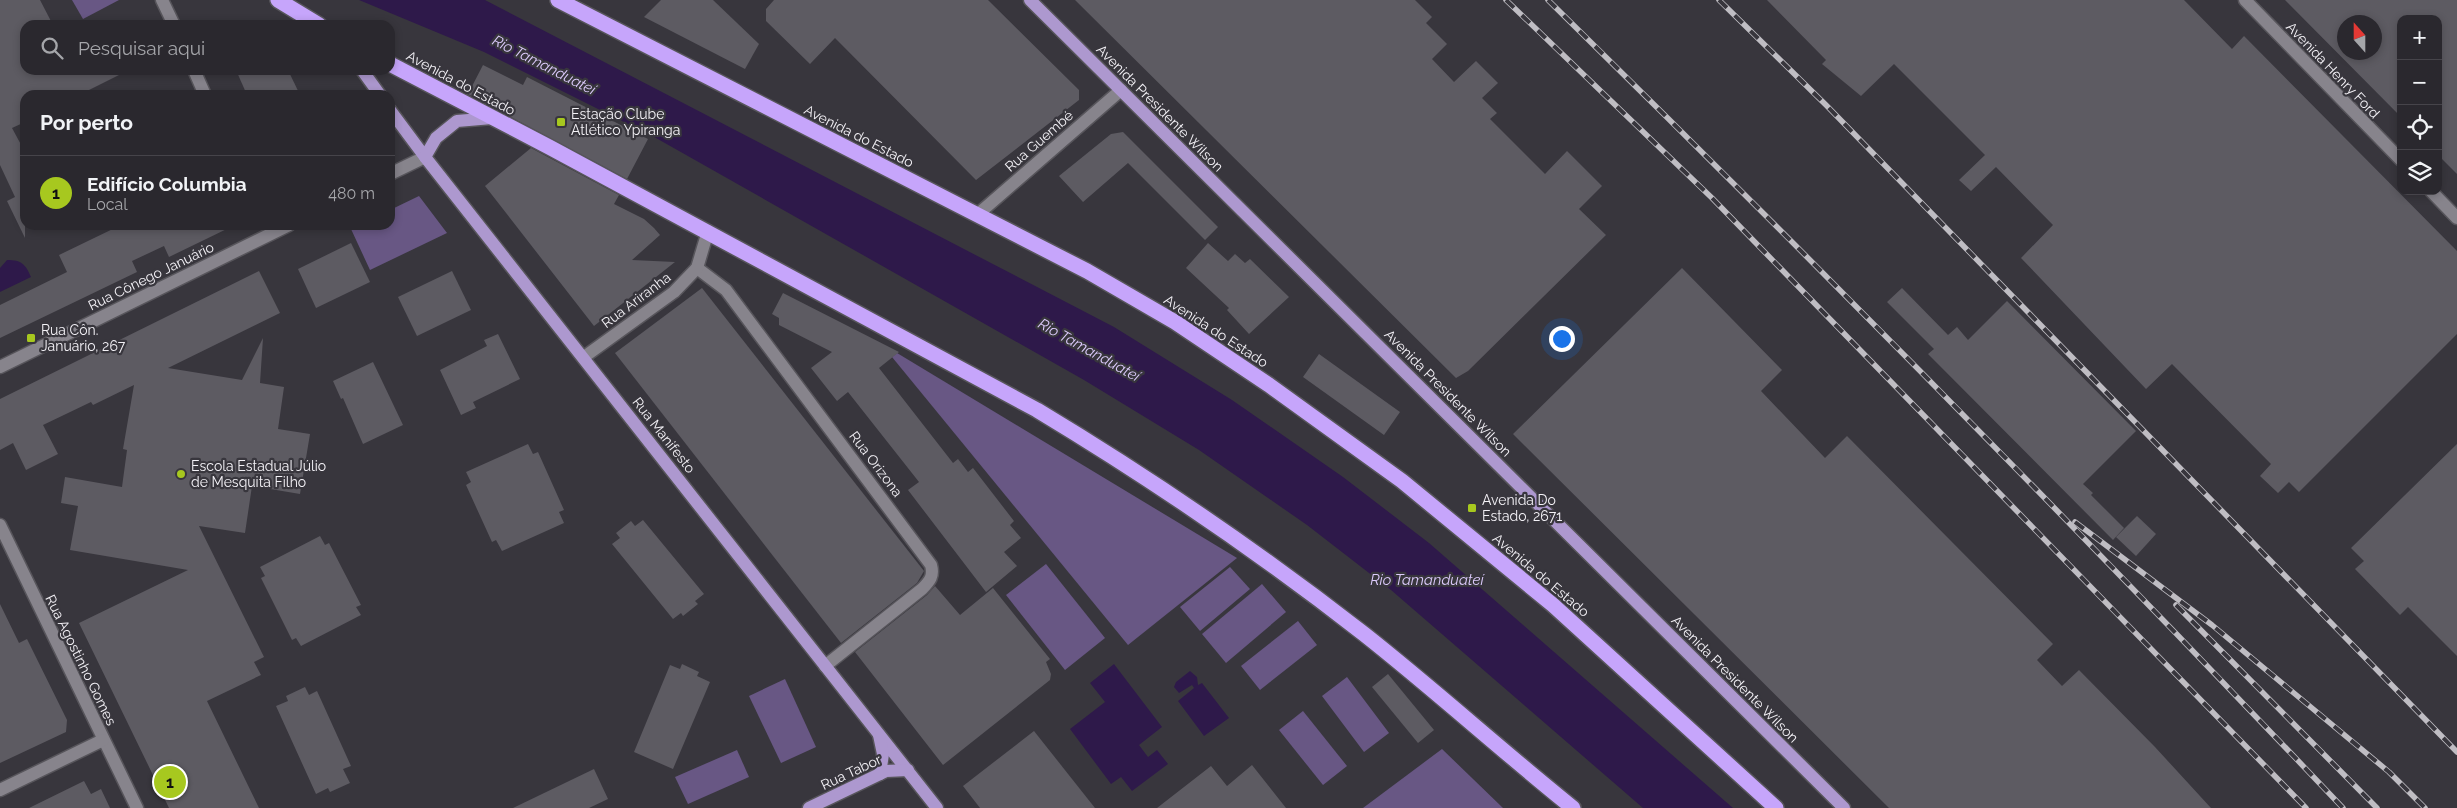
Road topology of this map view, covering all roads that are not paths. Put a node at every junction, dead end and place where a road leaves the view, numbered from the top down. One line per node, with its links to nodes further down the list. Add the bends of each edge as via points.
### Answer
1 (162, 0): 6 (street)
2 (278, 0): 7 (highway)
3 (558, 0): 20 (highway, Avenida do Estado)
4 (1030, 0): 13 (main road, Avenida Presidente Wilson)
5 (2245, 0): 16 (street, Avenida Henry Ford)
6 (172, 20)
7 (311, 20)
8 (395, 67): 15 (highway, Avenida do Estado)
9 (196, 75): 11 (street)
10 (366, 75): 12 (main road)
11 (203, 90)
12 (376, 90)
13 (1121, 90): 20 (street, Rua Guembé); 39 (main road, Avenida Presidente Wilson)
14 (395, 117): 17 (main road, Rua Manifesto)
15 (492, 118): 17 (main road, via 456,121 436,138); 23 (highway, Avenida do Estado)
16 (2397, 156)
17 (424, 157): 18 (street); 25 (main road, Rua Manifesto)
18 (395, 172)
19 (2435, 195): 21 (street)
20 (977, 215): 38 (highway, Avenida do Estado, via 1087,271 1175,322 1402,481 1553,605)
21 (2457, 218)
22 (267, 230): 26 (street, Rua Cônego Januário)
23 (708, 231): 24 (street, Rua Ariranha); 37 (highway, Avenida do Estado, via 1037,410 1130,468 1305,589)
24 (697, 268): 25 (street, Rua Ariranha, via 674,292); 28 (street, Rua Orizona, via 726,290 931,564 931,580 922,589)
25 (584, 357): 28 (main road, Rua Manifesto)
26 (0, 367)
27 (0, 525): 30 (street, Rua Agostinho Gomes)
28 (825, 666): 29 (main road, Rua Manifesto)
29 (879, 734): 31 (main road, Rua Manifesto); 32 (main road, via 883,754)
30 (103, 740): 33 (street); 34 (street, Rua Agostinho Gomes)
31 (908, 770): 32 (main road, Rua Tabor, via 893,769); 36 (main road, Rua Manifesto)
32 (880, 774): 35 (main road, Rua Tabor)
33 (0, 790)
34 (137, 808)
35 (808, 808)
36 (937, 808)
37 (1573, 808)
38 (1776, 808)
39 (1844, 808)

